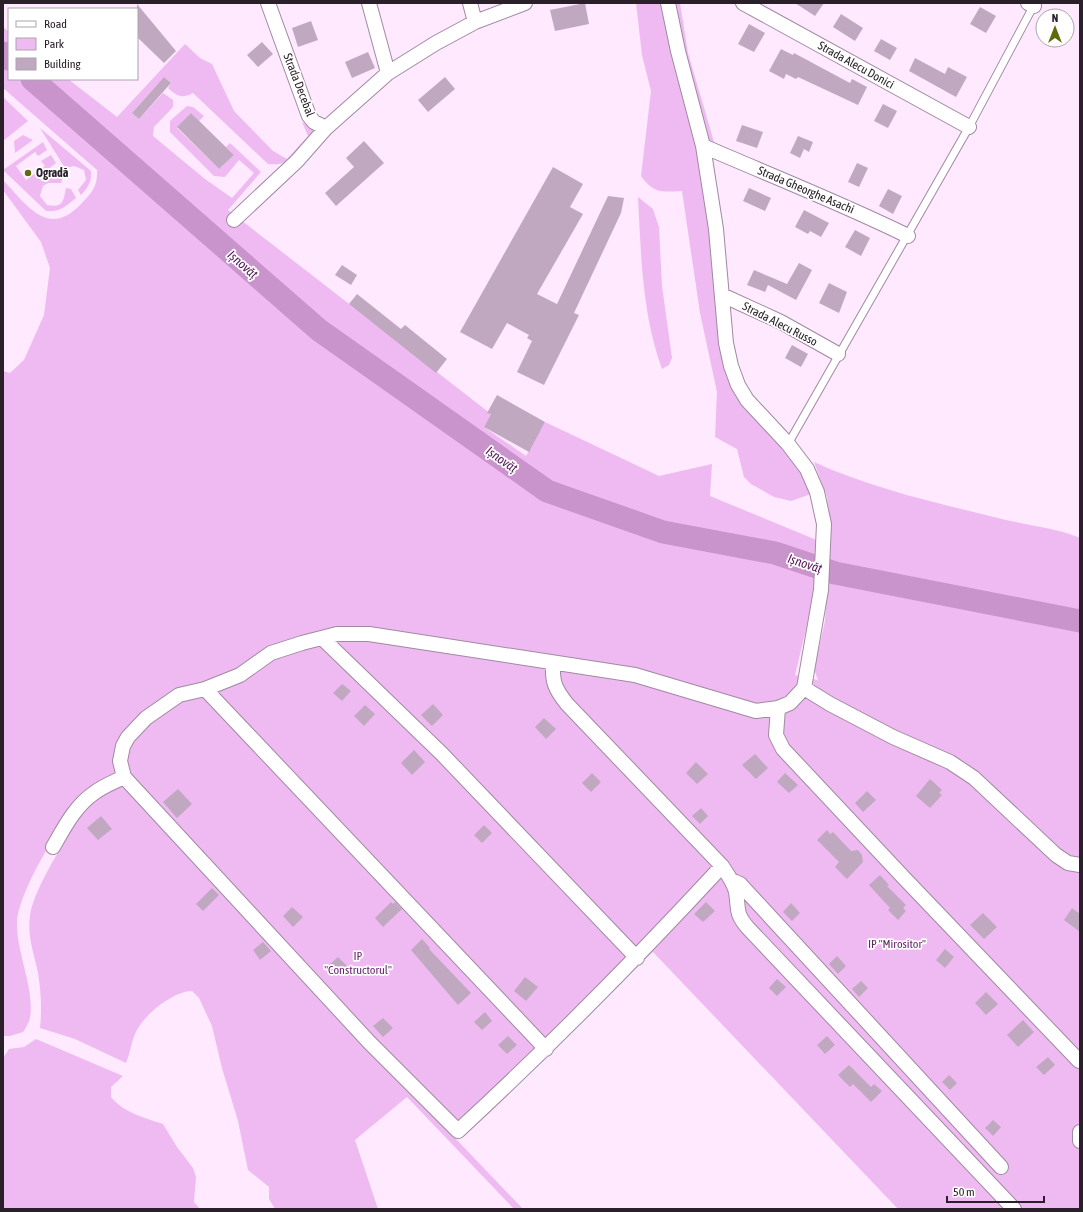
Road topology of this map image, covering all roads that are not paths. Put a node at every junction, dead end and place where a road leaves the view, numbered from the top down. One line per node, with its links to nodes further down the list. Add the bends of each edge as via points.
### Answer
1 (268, 3): 11 (street, Strada Decebal, via 309,116 314,122)
2 (368, 3): 9 (street)
3 (470, 3): 8 (street)
4 (525, 3): 8 (street)
5 (668, 3): 12 (street)
6 (746, 3): 10 (street, Strada Alecu Donici)
7 (1033, 4): 10 (lane)
8 (475, 22): 9 (street)
9 (388, 73): 11 (street)
10 (970, 127): 14 (lane)
11 (326, 128): 13 (street, Strada Decebal, via 296,161)
12 (703, 146): 14 (street, Strada Gheorghe Asachi, via 832,199); 15 (street, via 716,229)
13 (234, 220)
14 (908, 236): 16 (lane)
15 (722, 295): 16 (street, Strada Alecu Russo, via 781,322); 17 (street, via 726,343 738,385 747,400)
16 (838, 354): 17 (lane)
17 (788, 444): 20 (street, via 807,469 817,492 824,524 821,590)
18 (322, 638): 19 (street, via 337,634 369,634); 21 (street, via 271,653 240,675); 28 (street, via 442,754)
19 (553, 663): 22 (street, via 635,675 756,711); 26 (street, via 552,674 556,690 567,704)
20 (804, 688): 22 (street, via 790,702); 25 (street, via 893,737 950,762 974,778 1056,855 1068,863)
21 (205, 689): 23 (street, via 179,695 146,718 128,737 120,761); 29 (street)
22 (778, 708): 30 (street, via 776,735 783,749)
23 (124, 778): 24 (street, via 85,799 67,822); 29 (street, via 369,1042 458,1131)
24 (53, 847)
25 (1080, 865)
26 (722, 866): 27 (street); 28 (street)
27 (731, 880): 33 (street, via 740,884); 34 (street, via 736,891 738,915 748,928)
28 (637, 958): 29 (street)
29 (546, 1049)
30 (1079, 1061)
31 (1080, 1132): 32 (street)
32 (1080, 1141)
33 (1001, 1167)
34 (1014, 1209)

